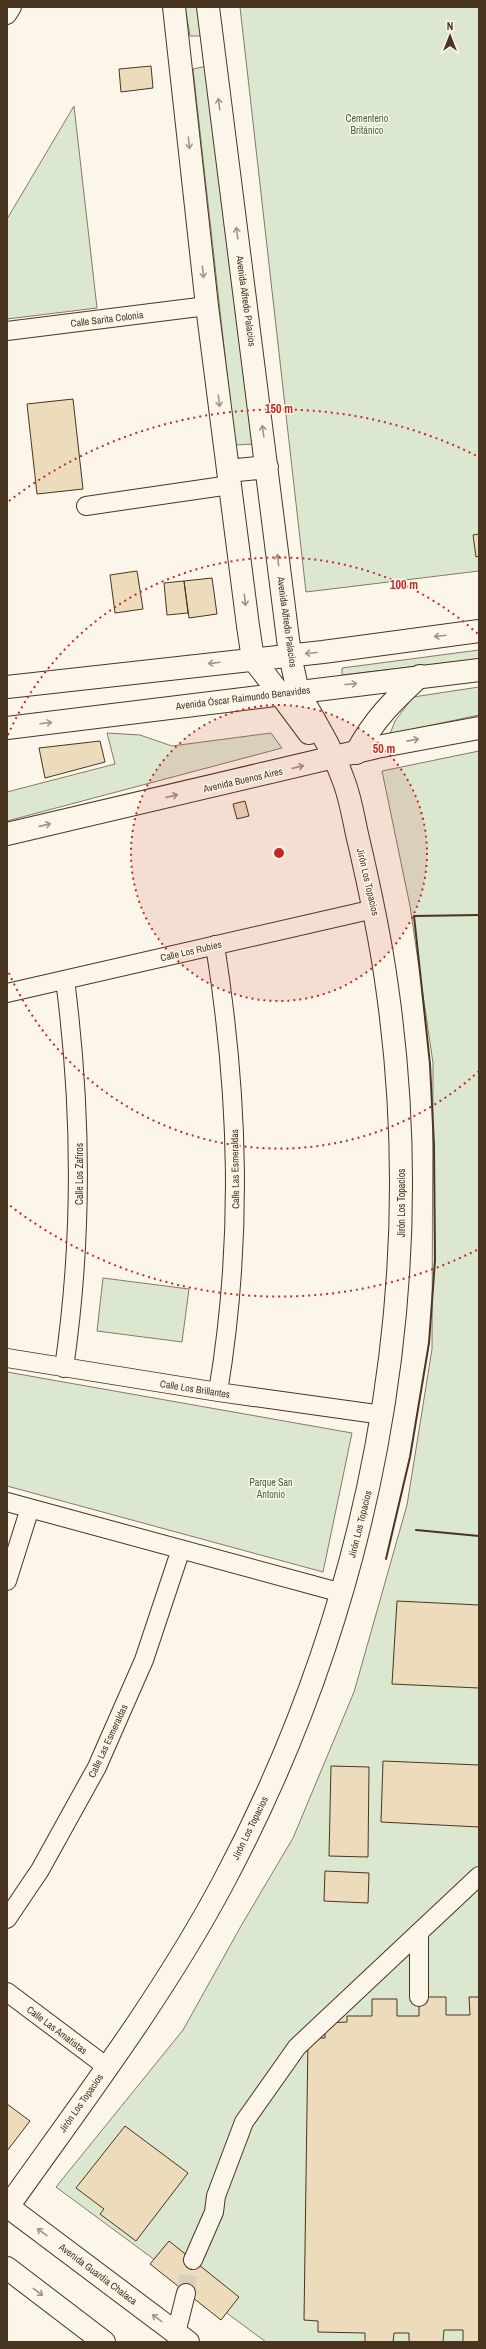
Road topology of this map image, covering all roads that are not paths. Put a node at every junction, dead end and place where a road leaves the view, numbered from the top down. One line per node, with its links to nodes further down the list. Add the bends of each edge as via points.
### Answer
1 (12, 7): 4 (street)
2 (174, 7): 6 (main road)
3 (208, 7): 5 (main road, Avenida Alfredo Palacios)
4 (7, 15)
5 (213, 52): 6 (main road); 9 (main road, Avenida Alfredo Palacios, one-way to 5)
6 (179, 57): 7 (main road, one-way to 7)
7 (207, 306): 8 (street, Calle Sarita Colonia); 10 (main road, one-way to 10)
8 (7, 331)
9 (267, 466): 10 (main road); 13 (main road, Avenida Alfredo Palacios, one-way to 9)
10 (229, 478): 11 (street); 14 (main road, one-way to 14)
11 (86, 506)
12 (479, 631): 13 (main road, one-way to 13)
13 (290, 654): 14 (main road); 18 (main road, Avenida Alfredo Palacios)
14 (253, 659): 17 (main road, one-way to 17); 18 (main road, Avenida Alfredo Palacios)
15 (479, 670): 16 (main road, Avenida Óscar Raimundo Benavides)
16 (420, 676): 18 (main road, Avenida Óscar Raimundo Benavides, one-way to 16); 21 (main road, via 383,710)
17 (7, 687)
18 (289, 693): 19 (main road, Avenida Óscar Raimundo Benavides, one-way to 18); 22 (main road, Avenida Alfredo Palacios)
19 (7, 728)
20 (479, 728): 21 (main road, Avenida Buenos Aires, one-way to 20)
21 (356, 753): 22 (main road, Avenida Buenos Aires)
22 (334, 759): 23 (main road, Avenida Buenos Aires, one-way to 22); 24 (main road, Jirón Los Topacios, via 344,780)
23 (7, 834)
24 (374, 909): 25 (street, Calle Los Rubíes); 31 (main road, Jirón Los Topacios, via 394,1031 402,1145 401,1248)
25 (214, 945): 26 (street, Calle Los Rubíes); 30 (street, Calle Las Esmeraldas, via 230,1055 236,1166 233,1277 228,1333)
26 (65, 980): 27 (street, Calle Los Rubíes); 29 (street, Calle Los Zafiros, via 76,1075 80,1170 77,1266)
27 (7, 993)
28 (7, 1358): 29 (street, Calle Los Brillantes)
29 (64, 1368): 30 (street, Calle Los Brillantes)
30 (218, 1392): 31 (street, Calle Los Brillantes)
31 (383, 1415): 36 (main road, Jirón Los Topacios, via 356,1544)
32 (7, 1502): 33 (street)
33 (30, 1508): 34 (street); 35 (street)
34 (181, 1549): 36 (street); 38 (street, Calle Las Esmeraldas, via 144,1660 97,1767 40,1870)
35 (7, 1580)
36 (342, 1593): 42 (main road, Jirón Los Topacios, via 297,1722 269,1790 224,1882 171,1973)
37 (479, 1876): 39 (street)
38 (7, 1919)
39 (419, 1933): 41 (street); 44 (street, via 297,2047 244,2122 216,2196 214,2212)
40 (7, 1992): 42 (street, Calle Las Amatistas)
41 (418, 1998)
42 (107, 2067): 43 (main road, Jirón Los Topacios)
43 (7, 2207): 47 (main road, Avenida Guardia Chalaca, one-way to 43)
44 (193, 2260)
45 (7, 2268): 48 (main road, one-way to 48)
46 (186, 2293): 47 (street)
47 (182, 2337)
48 (104, 2342)

